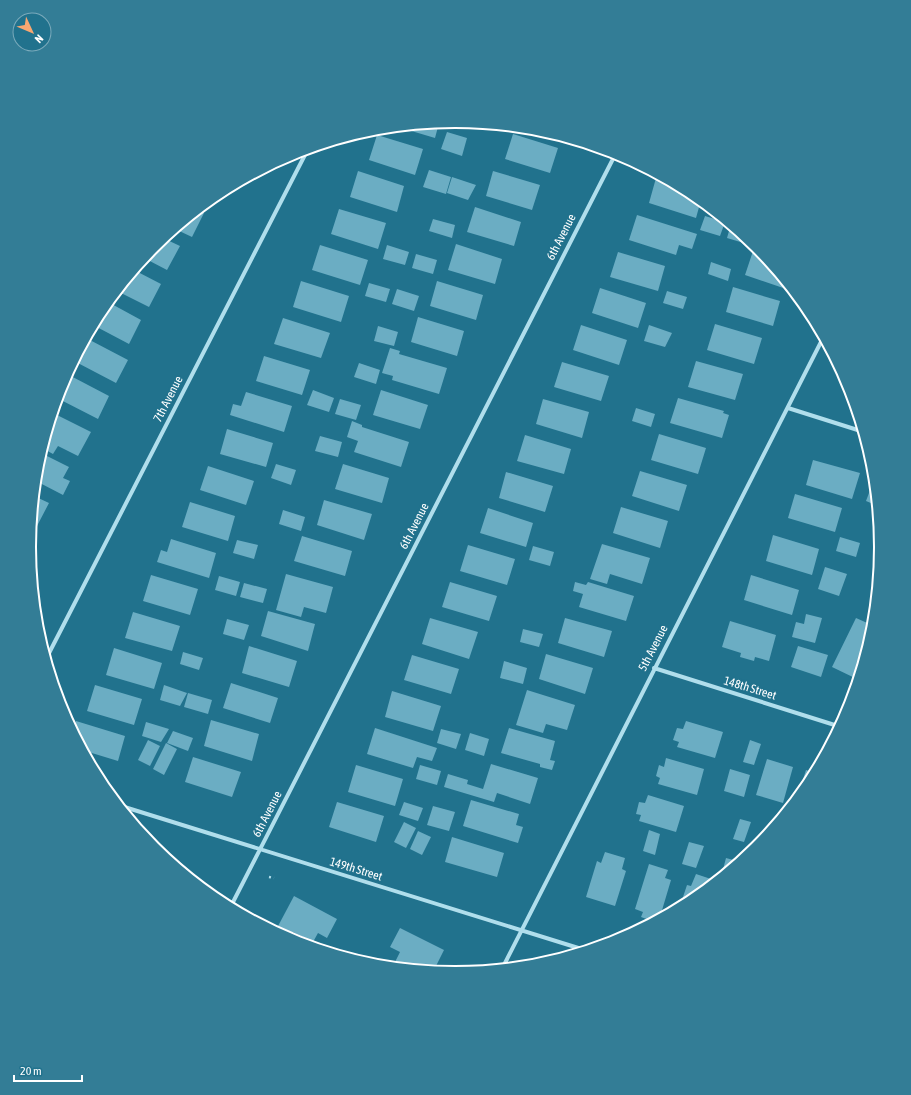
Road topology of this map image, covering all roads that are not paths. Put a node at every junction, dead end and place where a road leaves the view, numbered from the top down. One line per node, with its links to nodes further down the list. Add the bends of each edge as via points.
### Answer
1 (304, 156): 6 (street, 7th Avenue)
2 (613, 159): 10 (street, 6th Avenue)
3 (821, 342): 4 (street, 5th Avenue)
4 (788, 408): 5 (street); 7 (street, 5th Avenue)
5 (858, 430)
6 (49, 653)
7 (654, 668): 8 (street, 148th Street); 12 (street, 5th Avenue)
8 (835, 725)
9 (127, 808): 10 (street, 149th Street)
10 (260, 850): 11 (street, 6th Avenue); 12 (street, 149th Street)
11 (233, 903)
12 (522, 931): 13 (street, 149th Street); 14 (street, 5th Avenue)
13 (579, 948)
14 (505, 964)

